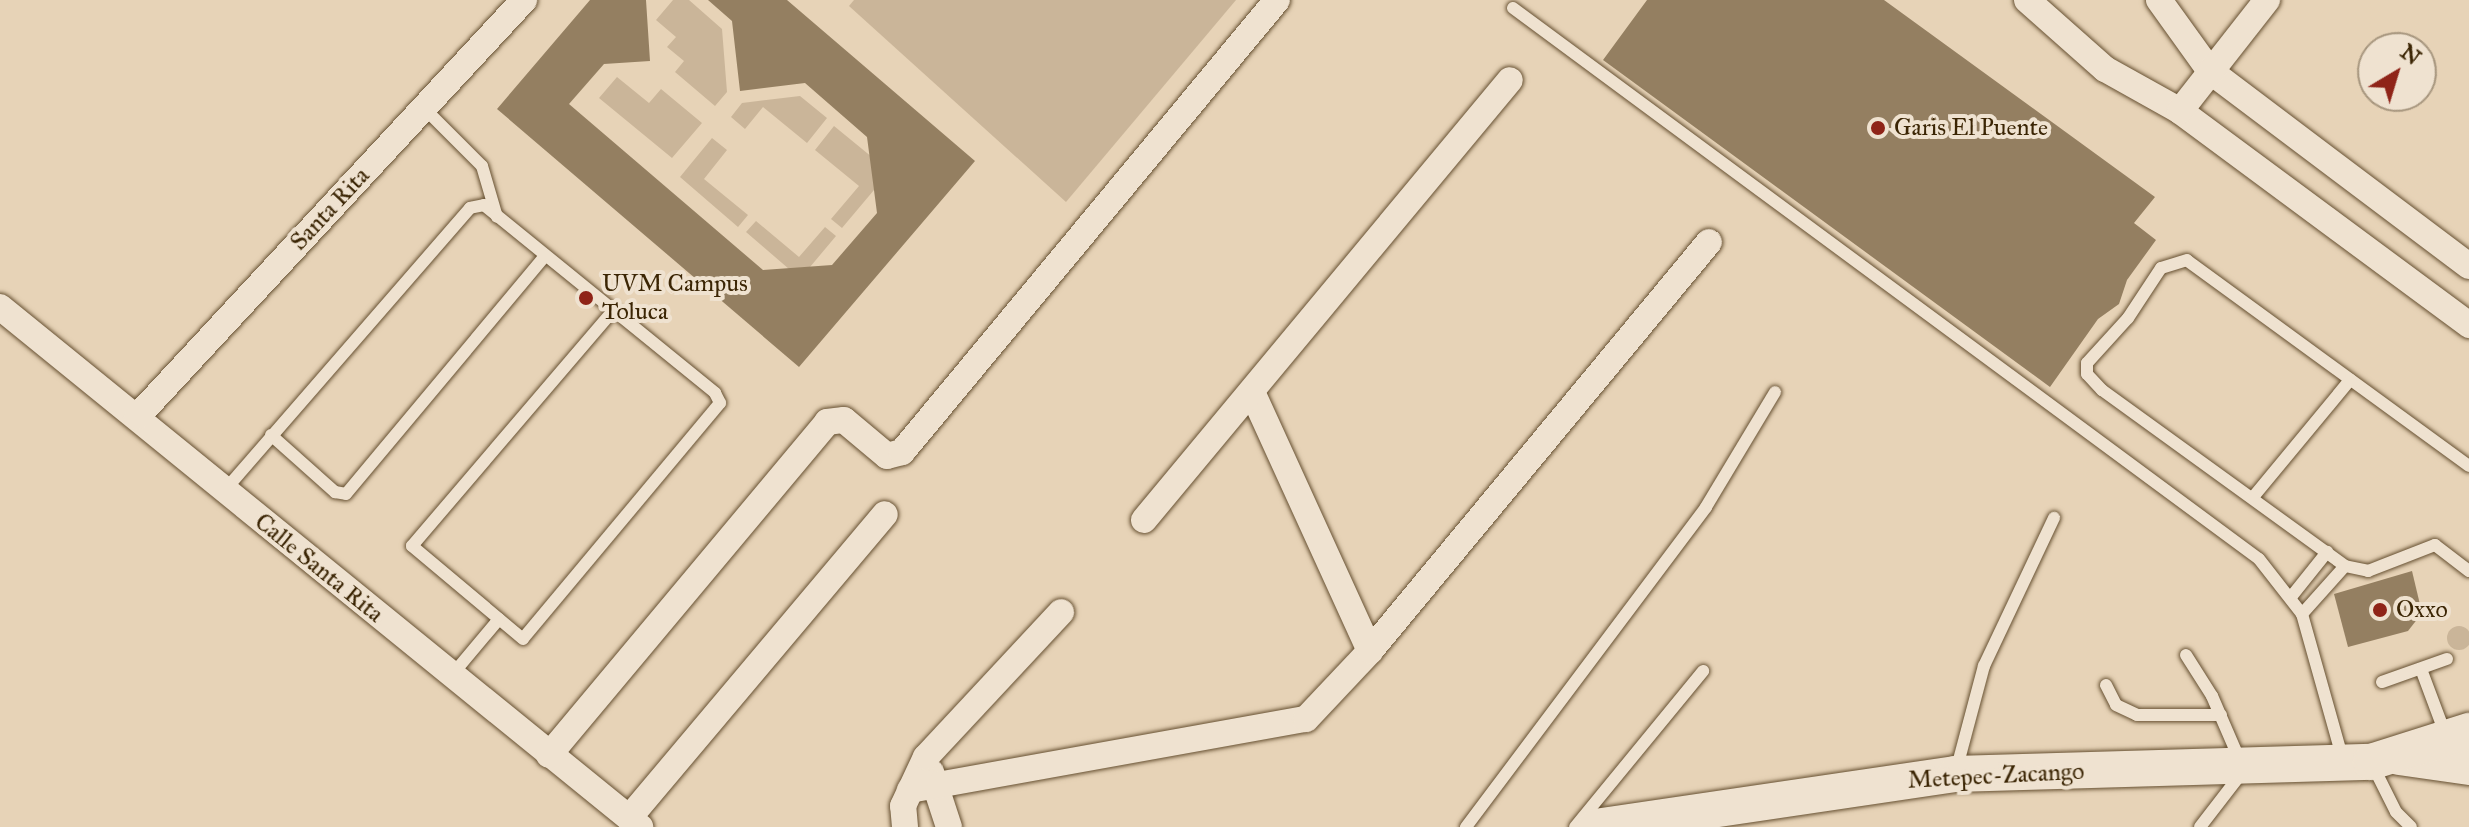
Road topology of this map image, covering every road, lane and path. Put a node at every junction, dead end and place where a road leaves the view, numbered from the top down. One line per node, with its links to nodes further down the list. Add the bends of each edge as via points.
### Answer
1 (524, 0): 9 (street, Santa Rita)
2 (1277, 0): 46 (street, via 902,452 887,456 844,420 827,422)
3 (2027, 0): 10 (street, via 2105,69)
4 (2159, 0): 7 (street)
5 (2267, 0): 7 (street)
6 (1513, 8): 32 (lane, via 2239,544)
7 (2210, 71): 10 (street); 14 (street)
8 (1510, 80): 19 (street)
9 (424, 108): 11 (lane, via 482,166); 21 (street, Santa Rita)
10 (2180, 111): 17 (street)
11 (497, 217): 13 (lane); 22 (lane, via 484,205 470,208)
12 (1709, 242): 36 (street)
13 (545, 256): 16 (lane); 22 (lane, via 346,494 335,492)
14 (2469, 266)
15 (0, 307): 21 (street, Calle Santa Rita)
16 (613, 311): 35 (lane, via 412,546); 35 (lane, via 715,393 719,410 523,639)
17 (2469, 325)
18 (2350, 380): 23 (lane); 25 (lane); 25 (lane, via 2187,260 2161,268 2128,318 2087,363 2087,374 2102,390)
19 (1252, 392): 28 (street); 36 (street)
20 (1775, 392): 55 (lane, via 1706,507)
21 (137, 417): 24 (street, Calle Santa Rita)
22 (271, 435): 24 (lane)
23 (2469, 466)
24 (225, 490): 41 (street, Calle Santa Rita)
25 (2254, 496): 29 (lane)
26 (885, 514): 52 (street)
27 (2054, 518): 50 (lane, via 1984,666)
28 (1144, 520)
29 (2327, 552): 30 (lane); 32 (lane)
30 (2345, 566): 31 (lane, via 2368,571 2435,545); 34 (lane)
31 (2469, 571)
32 (2291, 597): 34 (lane)
33 (1061, 612): 51 (street, via 926,757)
34 (2302, 614): 47 (lane)
35 (499, 619): 41 (lane)
36 (1370, 651): 51 (street, via 1318,710 1293,723)
37 (2186, 655): 44 (lane)
38 (2447, 659): 39 (lane)
39 (2421, 669): 42 (lane); 45 (lane)
40 (1703, 671): 56 (lane)
41 (451, 677): 46 (street, Calle Santa Rita)
42 (2382, 682)
43 (2106, 685): 44 (lane, via 2116,705 2137,715)
44 (2221, 715): 49 (lane)
45 (2458, 735): 47 (main road, Metepec-Zacango)
46 (549, 755): 52 (street, Calle Santa Rita)
47 (2371, 761): 48 (main road, Metepec-Zacango); 49 (main road, Metepec-Zacango); 59 (lane, via 2396,812)
48 (2469, 767)
49 (2244, 770): 50 (main road, Metepec-Zacango); 58 (lane)
50 (1956, 774): 57 (main road, Metepec-Zacango)
51 (923, 788): 53 (street, via 903,806); 54 (street)
52 (634, 823)
53 (905, 827)
54 (949, 827)
55 (1466, 827)
56 (1575, 827)
57 (1596, 827)
58 (2200, 827)
59 (2411, 827)

